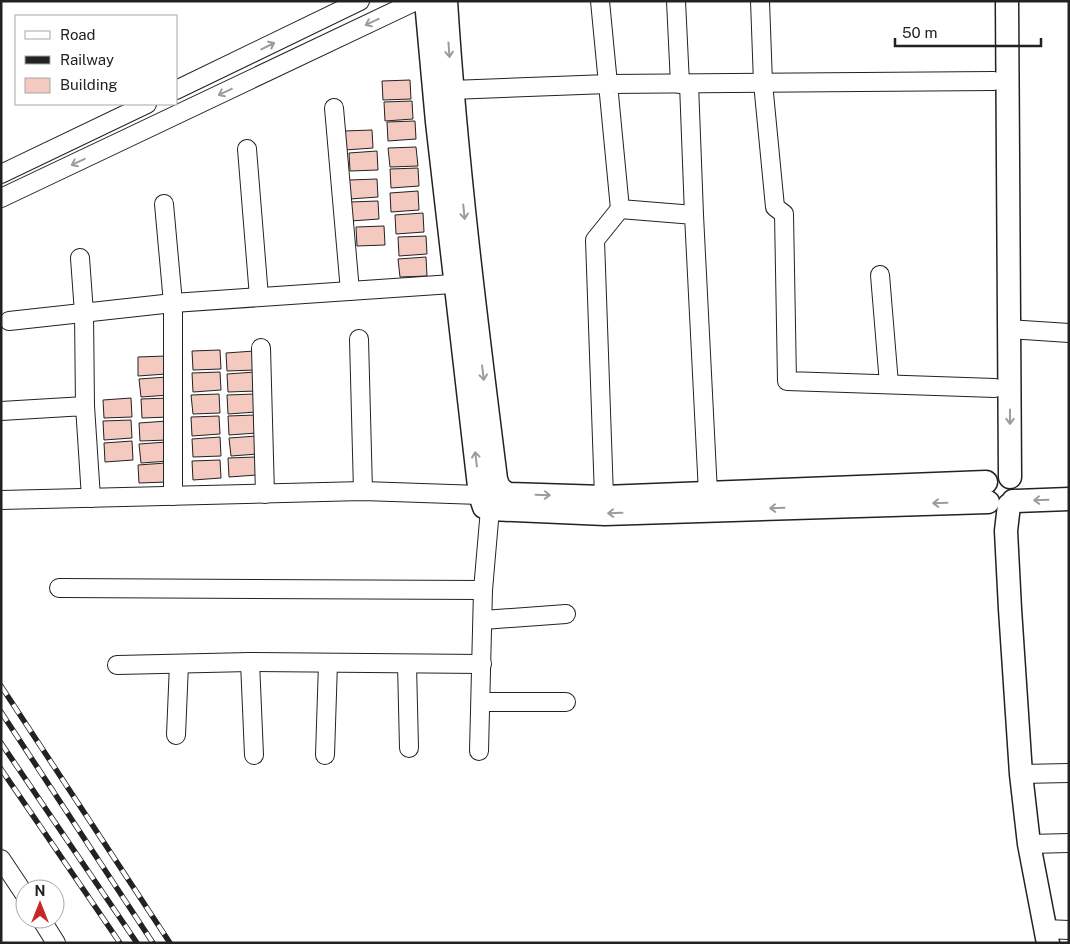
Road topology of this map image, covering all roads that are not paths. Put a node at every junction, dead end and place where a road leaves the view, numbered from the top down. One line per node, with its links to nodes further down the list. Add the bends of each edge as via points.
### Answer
1 (360, 1): 14 (street, one-way to 1)
2 (416, 1): 20 (street, one-way to 20)
3 (426, 1): 26 (street, via 437,122)
4 (446, 1): 15 (street, one-way to 15)
5 (600, 1): 12 (street)
6 (676, 1): 13 (street)
7 (760, 1): 11 (street)
8 (993, 1): 10 (street)
9 (1007, 1): 32 (street)
10 (994, 81): 11 (street); 37 (street)
11 (763, 83): 13 (street); 36 (street, via 775,207 784,214 787,381)
12 (608, 84): 13 (street); 15 (street); 22 (street)
13 (685, 84): 23 (street)
14 (178, 89)
15 (451, 90): 26 (street, one-way to 26)
16 (145, 105): 19 (street)
17 (334, 108): 27 (street)
18 (247, 149): 28 (street)
19 (1, 174)
20 (1, 198)
21 (164, 204): 29 (street)
22 (620, 209): 23 (street); 46 (street, via 595,240)
23 (694, 216): 43 (street)
24 (80, 258): 30 (street)
25 (880, 275): 36 (street)
26 (464, 284): 27 (street); 47 (street)
27 (350, 291): 28 (street)
28 (259, 297): 29 (street)
29 (173, 303): 30 (street); 45 (street)
30 (84, 313): 31 (street); 38 (street)
31 (10, 321)
32 (1009, 329): 33 (street); 42 (street, one-way to 42)
33 (1069, 332)
34 (359, 340): 41 (street)
35 (261, 348): 44 (street)
36 (889, 384): 37 (street)
37 (995, 388): 42 (street)
38 (85, 406): 39 (street); 48 (street)
39 (1, 411)
40 (1069, 484): 42 (street)
41 (363, 491): 44 (street); 47 (street)
42 (1001, 492): 43 (street); 47 (street, one-way to 47, via 605,514); 50 (street, one-way to 42); 69 (street)
43 (708, 493): 46 (street)
44 (265, 494): 45 (street)
45 (173, 496): 48 (street)
46 (604, 496): 47 (street, one-way to 46, via 502,491 509,494)
47 (489, 497): 52 (street)
48 (91, 498): 49 (street)
49 (1, 500)
50 (1069, 500)
51 (60, 588): 52 (street)
52 (483, 590): 54 (street)
53 (566, 614): 54 (street)
54 (483, 620): 59 (street)
55 (250, 662): 56 (street); 57 (street); 66 (street)
56 (328, 663): 58 (street); 67 (street)
57 (179, 664): 60 (street); 63 (street)
58 (407, 664): 59 (street); 64 (street)
59 (482, 664): 61 (street)
60 (117, 665)
61 (481, 702): 62 (street); 65 (street)
62 (566, 702)
63 (176, 735)
64 (409, 748)
65 (479, 751)
66 (254, 755)
67 (325, 755)
68 (1069, 773): 69 (street)
69 (1021, 774): 71 (street)
70 (1069, 843): 71 (street)
71 (1029, 844): 76 (street)
72 (1, 859): 73 (street)
73 (15, 880)
74 (47, 929): 77 (street)
75 (1069, 930): 76 (street)
76 (1047, 936)
77 (56, 943)

